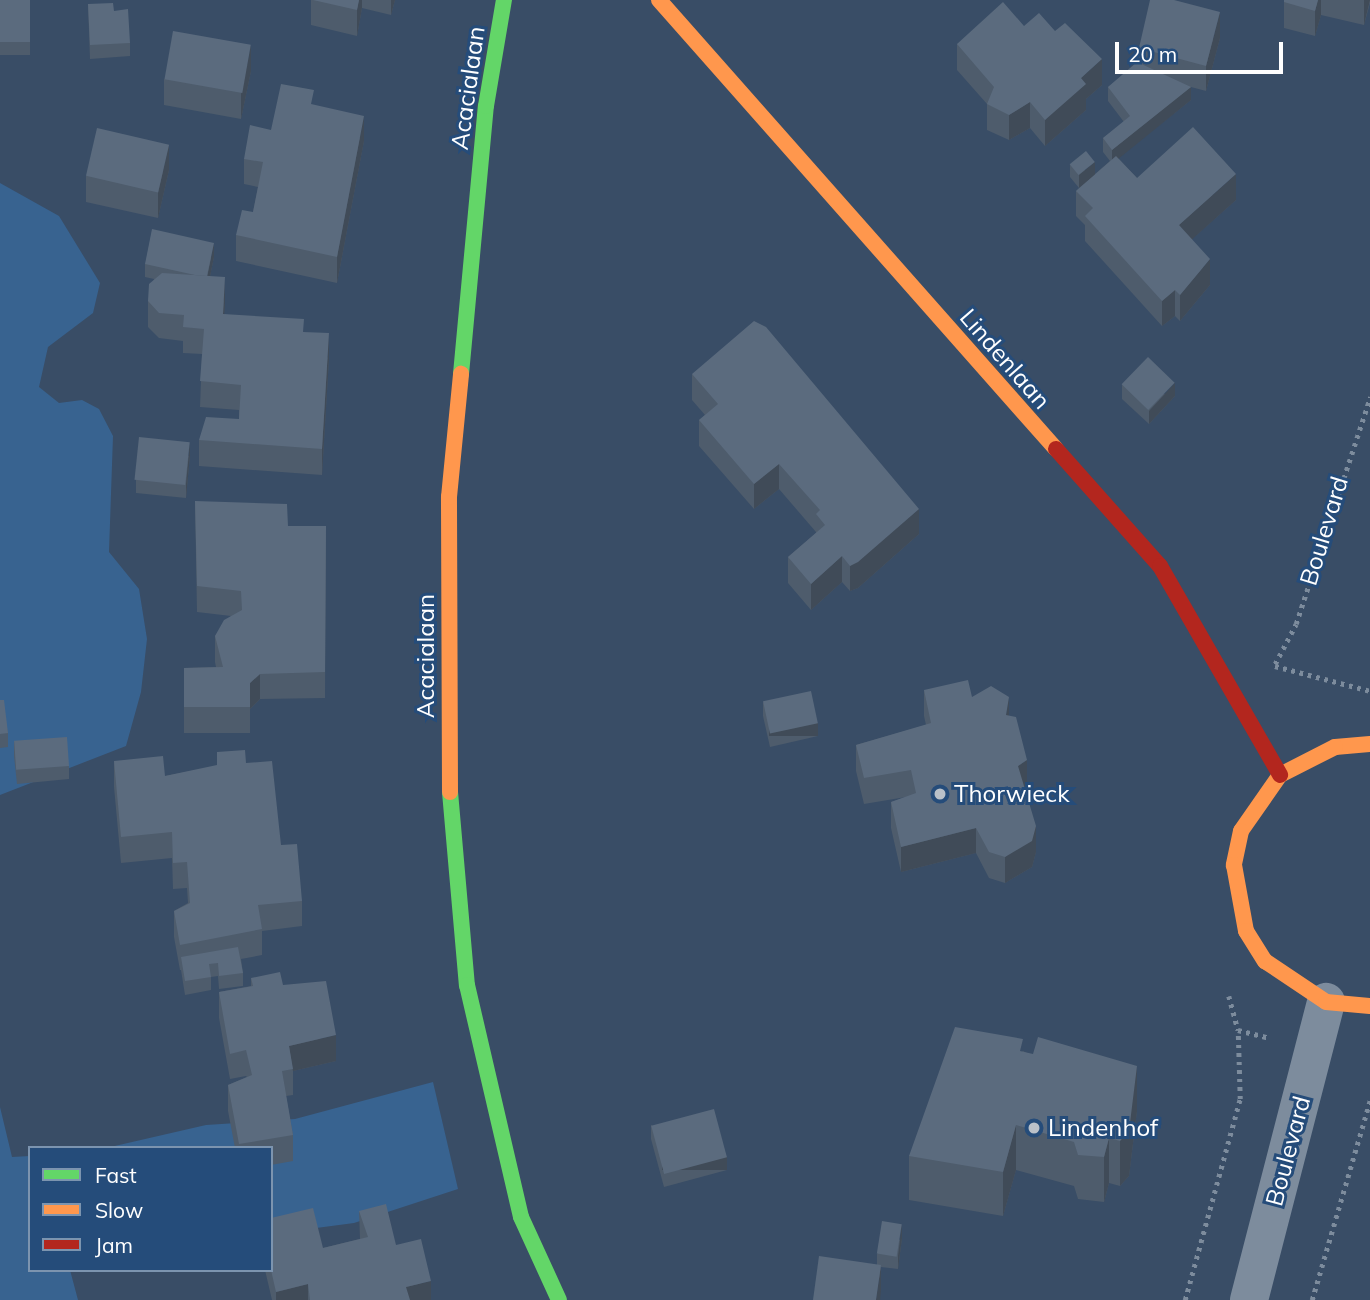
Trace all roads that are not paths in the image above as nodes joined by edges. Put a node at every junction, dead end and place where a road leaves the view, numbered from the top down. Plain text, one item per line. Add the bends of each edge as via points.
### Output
1 (505, 0) edge
2 (659, 0) edge
3 (1370, 744) edge
4 (1280, 775) junction
5 (1326, 1003) junction
6 (1370, 1006) edge
7 (559, 1300) edge
8 (1249, 1300) edge

1 - 7 street, Acacialaan via 486,106 449,497 450,795 467,985 521,1217
2 - 4 street, Lindenlaan via 1160,566
3 - 4 street via 1335,747
4 - 5 street via 1241,831 1236,899 1265,961
5 - 6 street
5 - 8 street, Boulevard

